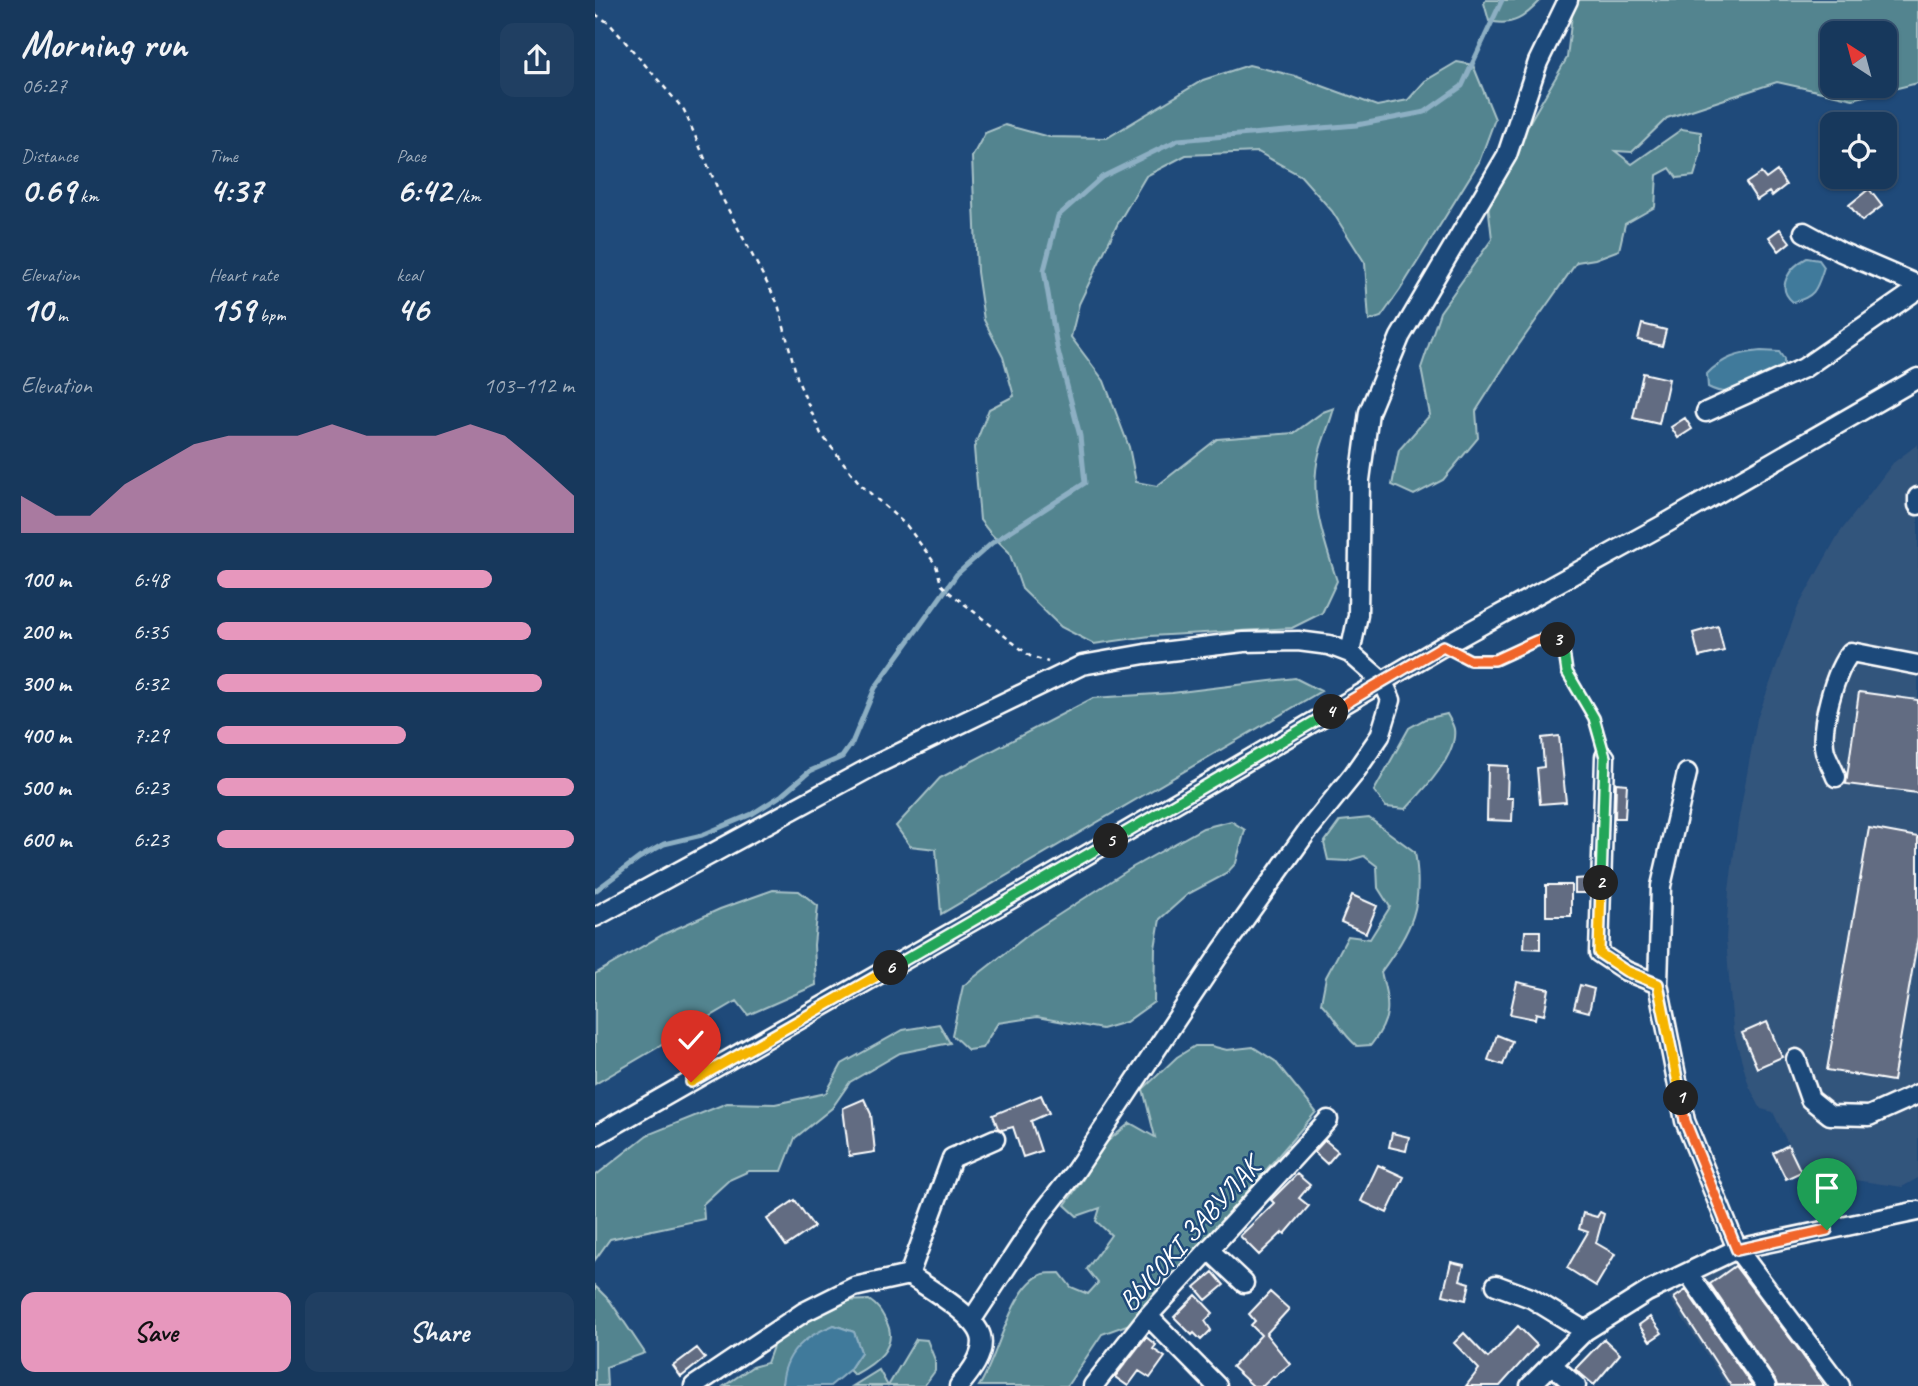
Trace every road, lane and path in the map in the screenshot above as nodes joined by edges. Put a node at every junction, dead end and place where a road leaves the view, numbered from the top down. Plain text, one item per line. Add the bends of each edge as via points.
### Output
1 (1568, 0) edge
2 (595, 14) edge
3 (1804, 232) dead end
4 (1918, 287) edge
5 (1918, 378) edge
6 (1706, 412) dead end
7 (1918, 497) edge
8 (1918, 505) edge
9 (1443, 646) junction
10 (1350, 653) junction
11 (1918, 665) edge
12 (1070, 670) junction
13 (1383, 682) junction
14 (1605, 757) joint
15 (1687, 773) dead end
16 (1836, 777) dead end
17 (595, 917) edge
18 (1658, 984) junction
19 (1796, 1059) dead end
20 (1918, 1094) edge
21 (1328, 1120) dead end
22 (595, 1136) edge
23 (995, 1139) dead end
24 (1918, 1211) edge
25 (1209, 1250) junction
26 (1737, 1250) junction
27 (1688, 1273) junction
28 (909, 1275) junction
29 (1244, 1283) dead end
30 (1496, 1285) dead end
31 (1148, 1316) junction
32 (971, 1321) junction
33 (1585, 1331) junction
34 (1551, 1364) junction
35 (694, 1386) edge
36 (959, 1386) edge
37 (1093, 1386) edge
38 (1217, 1386) edge
39 (1530, 1386) edge
40 (1576, 1386) edge
41 (1766, 1386) edge
42 (1840, 1386) edge

1 - 10 street via 1538,62 1507,155 1400,337 1369,412 1360,480 1358,615
2 - 12 path via 609,23 684,110 720,194 778,304 798,381 821,434 861,485 908,526 949,592 1030,656
3 - 4 street
4 - 6 street via 1804,368
5 - 9 street
7 - 8 street
9 - 13 street
9 - 14 path via 1470,660 1495,660 1556,637 1563,645 1567,672 1594,718
10 - 12 street via 1298,641 1244,642 1145,654
10 - 13 street
11 - 16 street via 1851,652 1842,663 1827,710 1825,750
12 - 17 street via 875,765
13 - 22 street
13 - 32 street via 1391,700 1380,736 1221,952
14 - 18 street via 1599,953
15 - 18 street via 1661,886
18 - 26 street via 1685,1121
19 - 20 street via 1810,1099 1830,1115 1868,1116
21 - 25 street, ВЫСОКІ ЗАВУЛАК
23 - 28 street via 952,1158
24 - 26 street
25 - 29 street
25 - 31 street, ВЫСОКІ ЗАВУЛАК
26 - 27 street
26 - 42 street
27 - 33 street via 1647,1292
27 - 41 street
28 - 32 street
28 - 35 street via 854,1287 804,1312
30 - 33 street via 1531,1298
31 - 37 street, ВЫСОКІ ЗАВУЛАК
31 - 38 street
32 - 36 street via 982,1337 980,1352
33 - 34 street
34 - 39 street
34 - 40 street

